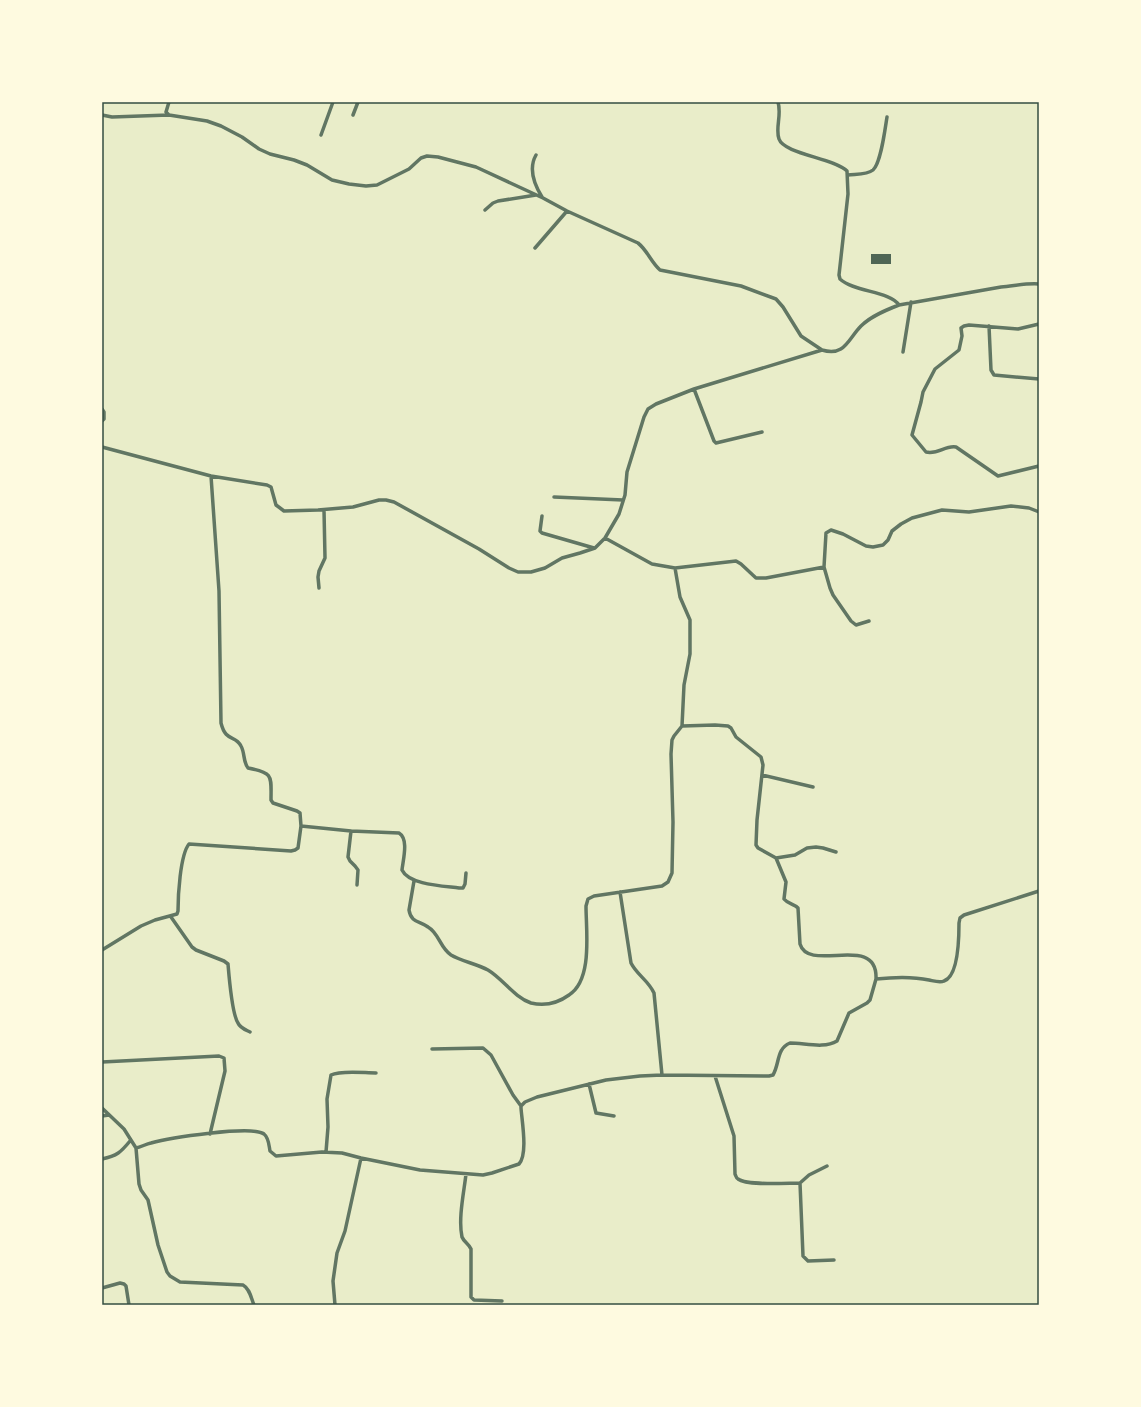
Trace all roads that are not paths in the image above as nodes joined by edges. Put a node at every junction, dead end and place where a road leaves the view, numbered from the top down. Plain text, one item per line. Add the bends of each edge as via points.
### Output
1 (169, 102) edge
2 (333, 102) edge
3 (358, 102) edge
4 (778, 102) edge
5 (353, 114) dead end
6 (102, 115) edge
7 (169, 115) junction
8 (887, 117) dead end
9 (321, 135) dead end
10 (536, 154) dead end
11 (848, 175) junction
12 (536, 195) junction
13 (543, 198) junction
14 (485, 210) dead end
15 (566, 211) junction
16 (535, 248) dead end
17 (1039, 284) edge
18 (911, 302) junction
19 (899, 305) junction
20 (1039, 324) edge
21 (989, 326) junction
22 (822, 350) junction
23 (903, 352) dead end
24 (1039, 379) edge
25 (694, 389) junction
26 (102, 409) edge
27 (102, 421) edge
28 (762, 432) dead end
29 (102, 447) edge
30 (1039, 466) edge
31 (212, 476) junction
32 (554, 497) dead end
33 (623, 500) junction
34 (324, 510) junction
35 (1039, 512) edge
36 (542, 516) dead end
37 (605, 538) junction
38 (595, 548) junction
39 (824, 567) junction
40 (675, 568) junction
41 (319, 588) dead end
42 (869, 621) dead end
43 (682, 726) junction
44 (762, 775) junction
45 (813, 787) dead end
46 (301, 826) junction
47 (351, 831) junction
48 (836, 852) dead end
49 (776, 858) junction
50 (466, 873) dead end
51 (414, 881) junction
52 (357, 885) dead end
53 (1039, 891) edge
54 (620, 892) junction
55 (171, 917) junction
56 (102, 950) edge
57 (876, 979) junction
58 (250, 1032) dead end
59 (432, 1049) dead end
60 (102, 1062) edge
61 (376, 1073) dead end
62 (662, 1075) junction
63 (715, 1076) junction
64 (589, 1084) junction
65 (521, 1106) junction
66 (102, 1108) edge
67 (109, 1115) junction
68 (102, 1116) edge
69 (614, 1116) dead end
70 (210, 1134) junction
71 (130, 1141) junction
72 (136, 1148) junction
73 (326, 1152) junction
74 (361, 1158) junction
75 (102, 1160) edge
76 (827, 1166) dead end
77 (466, 1174) junction
78 (800, 1183) junction
79 (834, 1260) dead end
80 (102, 1288) edge
81 (502, 1301) dead end
82 (130, 1305) edge
83 (254, 1305) edge
84 (335, 1305) edge

1 - 7 street via 166,112
2 - 9 street
3 - 5 street
4 - 11 street via 778,135 782,144 840,166
6 - 7 street
7 - 12 street via 221,126 270,154 294,160 332,180 349,184 377,185 409,169 427,156 476,167
8 - 11 street via 876,166 867,173
10 - 13 street via 531,168 534,181
11 - 19 street via 840,279 856,288 891,298
12 - 13 street
12 - 14 street via 498,201
13 - 15 street
15 - 16 street
15 - 22 street via 638,243 660,270 741,286 776,299 801,336
17 - 18 street via 1028,283
18 - 19 street
18 - 23 street
19 - 22 street via 860,327 841,349 828,352
20 - 21 street via 1018,329
21 - 24 street via 991,370 994,376
21 - 30 street via 969,325 961,328 959,350 935,369 926,384 912,435 926,452 935,453 948,447 956,447 998,476
22 - 25 street
25 - 28 street via 716,443
25 - 33 street via 648,409 627,472
26 - 27 street
29 - 31 street
31 - 34 street via 271,487 276,505 284,511
31 - 46 street via 219,591 221,723 227,736 238,741 248,768 261,770 269,775 273,803 298,812
32 - 33 street
33 - 37 street via 619,514
34 - 38 street via 352,507 379,500 394,502 518,572 545,568 562,558
34 - 41 street via 325,558 319,570
35 - 39 street via 1010,506 969,512 942,510 912,518 892,531 883,545 874,547 866,546 831,530 826,533
36 - 38 street via 542,533
37 - 38 street
37 - 40 street via 648,563
39 - 40 street via 766,578 756,578 736,561
39 - 42 street via 830,588 851,621 856,625
40 - 43 street via 680,597 690,620 690,654 684,684
43 - 44 street via 728,726 736,737 761,756
43 - 54 street via 672,740 671,754 674,822 672,874 668,882 662,886
44 - 45 street
44 - 49 street via 756,845
46 - 47 street
46 - 55 street via 298,848 295,850 189,844 180,879 178,911
47 - 51 street via 401,835 404,841 402,870
47 - 52 street via 348,857 358,870
48 - 49 street via 816,847 807,848 796,855
49 - 57 street via 786,882 784,899 798,908 799,938 804,952 814,955 854,955 867,958 876,971
50 - 51 street via 463,888
51 - 54 street via 409,910 416,922 428,926 451,955 488,970 517,995 538,1004 551,1004 579,987 586,961 588,899
53 - 57 street via 960,918 957,959 952,973 945,981 913,977
54 - 62 street via 631,963 654,992
55 - 56 street via 141,926
55 - 58 street via 192,947 228,964 237,1023
57 - 63 street via 870,1000 849,1013 839,1039 835,1042 822,1046 795,1043 785,1045 780,1050 775,1071 769,1076
59 - 65 street via 483,1048 491,1055
60 - 70 street via 219,1056 224,1058 225,1071
61 - 73 street via 331,1075 327,1099
62 - 63 street
62 - 64 street
63 - 78 street via 734,1136 737,1179 755,1183
64 - 65 street via 537,1097
64 - 69 street via 596,1113
65 - 77 street via 524,1138 523,1157 520,1162 483,1175
66 - 67 street
67 - 68 street
67 - 71 street via 124,1129
70 - 72 street via 151,1143
70 - 73 street via 235,1131 263,1133 270,1151 276,1156
71 - 72 street
71 - 75 street via 120,1153
72 - 83 street via 141,1190 148,1200 164,1266 170,1276 180,1282 246,1286
73 - 74 street
74 - 77 street via 420,1170
74 - 84 street via 345,1231 337,1253 333,1281
76 - 78 street
77 - 81 street via 461,1216 464,1241 471,1249 471,1297 474,1300
78 - 79 street via 803,1256 808,1261
80 - 82 street via 124,1284

